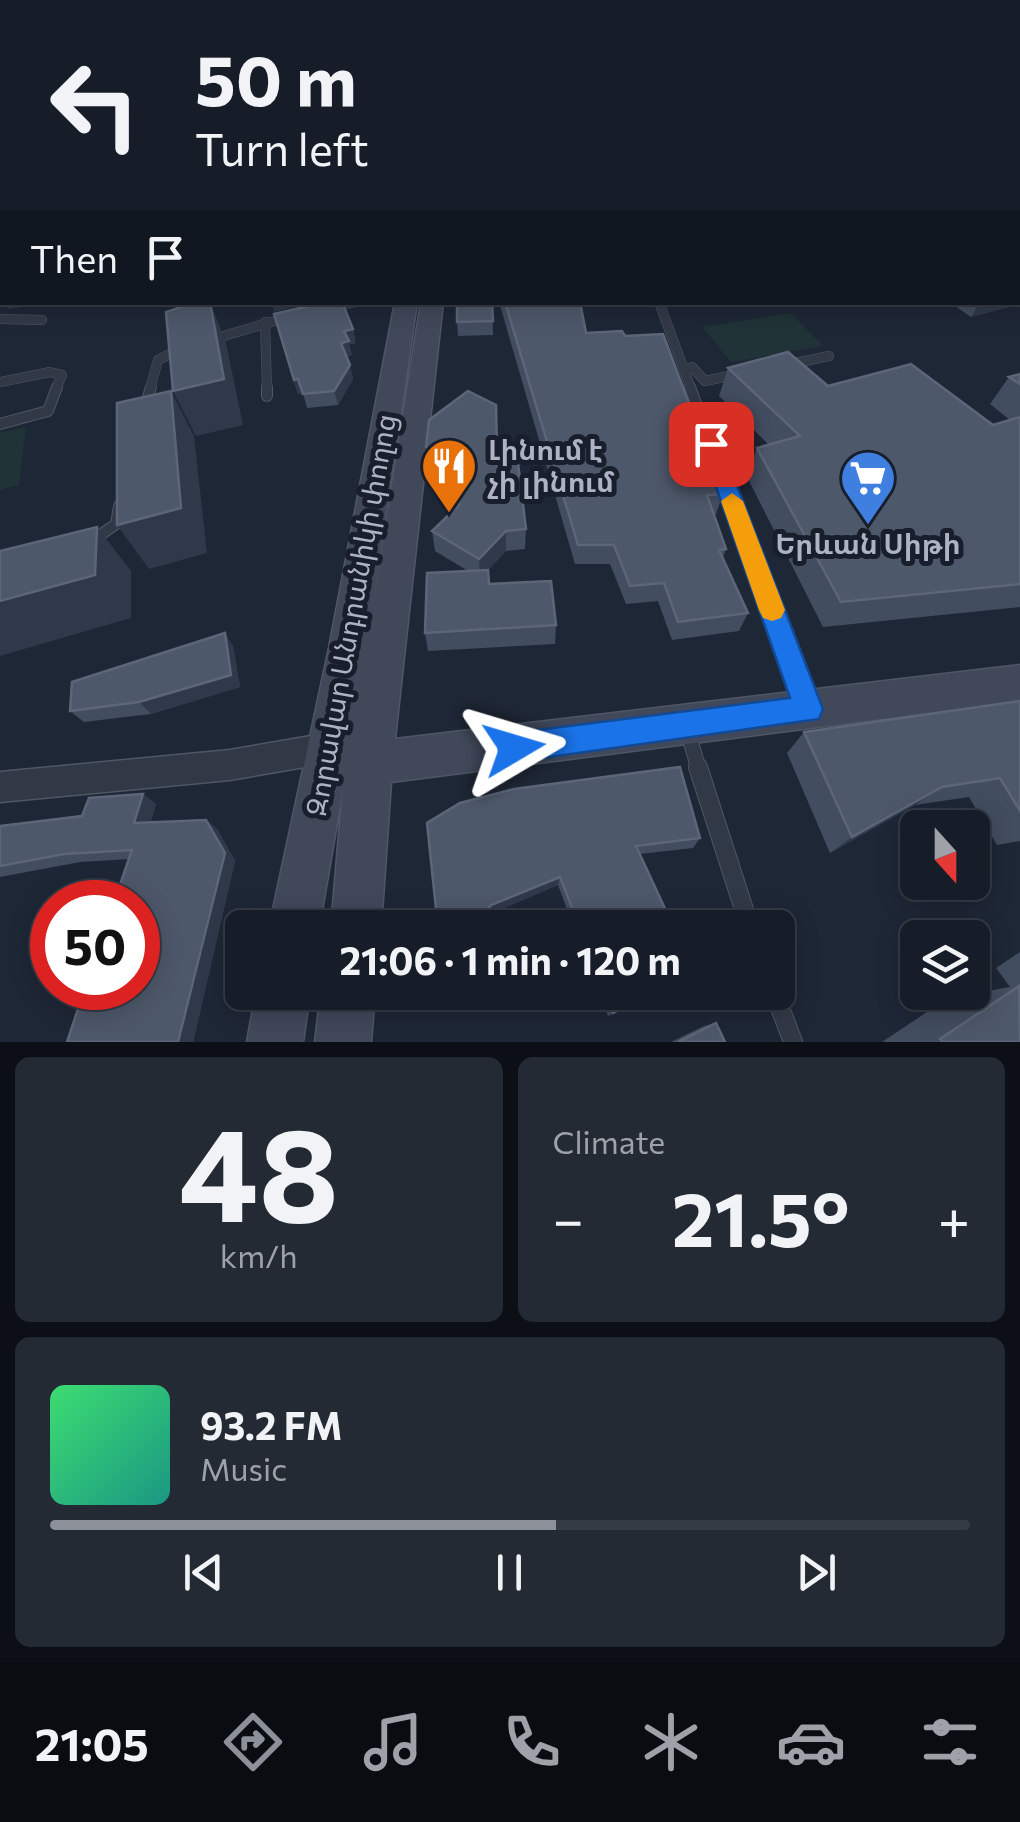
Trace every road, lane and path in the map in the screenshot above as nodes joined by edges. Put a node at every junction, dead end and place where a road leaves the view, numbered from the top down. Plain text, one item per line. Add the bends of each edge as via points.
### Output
1 (342, 305) edge
2 (405, 305) edge
3 (432, 305) edge
4 (660, 305) edge
5 (320, 310) edge
6 (302, 314) edge
7 (0, 319) edge
8 (42, 320) dead end
9 (265, 322) junction
10 (830, 356) dead end
11 (776, 367) edge
12 (684, 370) junction
13 (758, 370) edge
14 (0, 382) edge
15 (268, 396) dead end
16 (142, 420) edge
17 (0, 424) edge
18 (121, 488) edge
19 (76, 552) edge
20 (1017, 674) edge
21 (805, 701) junction
22 (685, 717) junction
23 (372, 755) junction
24 (326, 758) junction
25 (0, 788) edge
26 (297, 910) edge
27 (358, 910) edge
28 (743, 910) edge
29 (281, 1010) edge
30 (346, 1010) edge
31 (781, 1010) edge
32 (275, 1042) edge
33 (342, 1042) edge
34 (793, 1042) edge

1 - 5 lane
2 - 24 main road, Զորավար Անդրանիկի փողոց
3 - 23 main road, Զորավար Անդրանիկի փողոց
4 - 12 lane
6 - 9 lane
7 - 8 lane
9 - 15 lane
9 - 16 lane via 158,360
10 - 11 lane
12 - 13 lane via 692,368 705,381
12 - 21 lane
14 - 17 lane via 62,375 48,411
18 - 19 lane via 116,524
20 - 21 main road
21 - 22 main road
22 - 23 main road
22 - 28 lane
23 - 24 main road
23 - 27 main road, Զորավար Անդրանիկի փողոց
24 - 25 street
24 - 26 main road, Զորավար Անդրանիկի փողոց
29 - 32 main road
30 - 33 main road
31 - 34 lane

